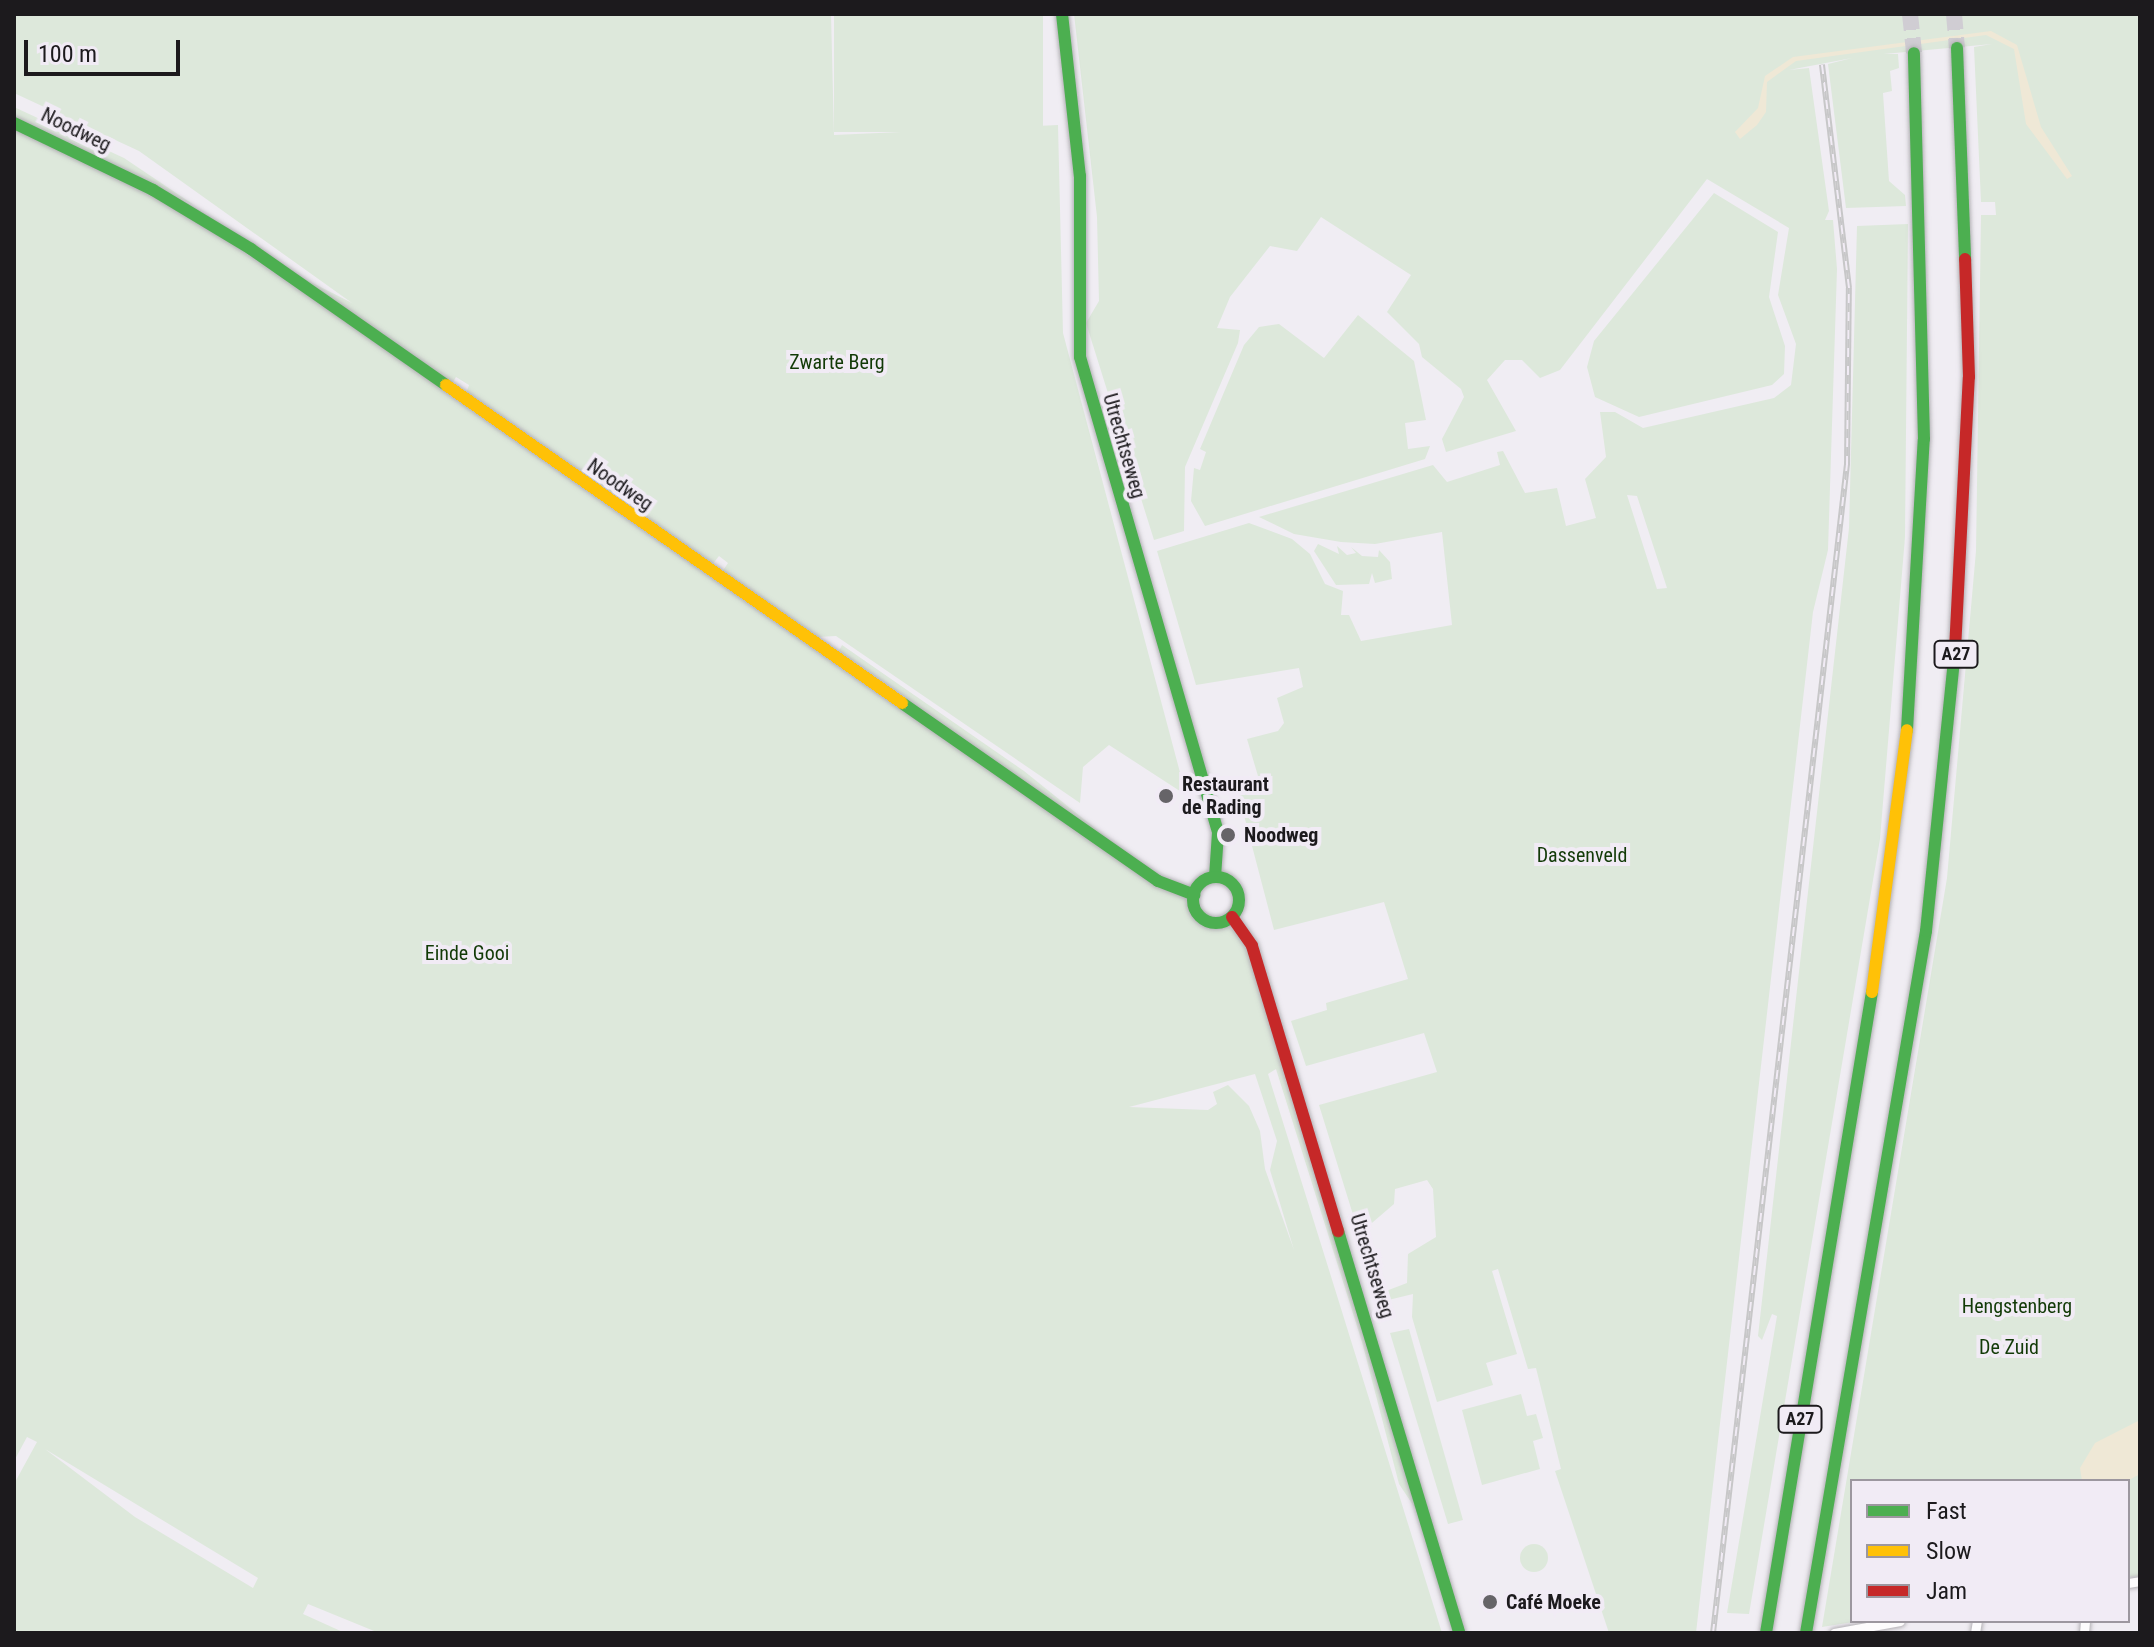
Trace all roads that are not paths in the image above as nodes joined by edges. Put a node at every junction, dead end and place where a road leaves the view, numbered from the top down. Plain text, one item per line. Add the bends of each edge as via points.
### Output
1 (1062, 14) edge
2 (1957, 48) tunnel mouth
3 (1914, 53) tunnel mouth
4 (14, 123) edge
5 (1215, 877) junction
6 (1194, 895) junction
7 (1232, 917) junction
8 (1889, 1623) edge
9 (1459, 1633) edge
10 (1766, 1633) edge
11 (1806, 1633) edge
12 (1835, 1633) edge

1 - 5 main road, Utrechtseweg via 1080,176 1080,357 1218,833
2 - 11 main road, A27 via 1969,377 1952,702 1926,931
3 - 10 main road, A27 via 1924,439 1910,704 1883,923
4 - 6 main road, Noodweg via 153,190 251,249 1158,881
5 - 6 main road
5 - 7 main road via 1237,891
6 - 7 main road via 1205,920
7 - 9 main road, Utrechtseweg via 1252,946
8 - 12 street

